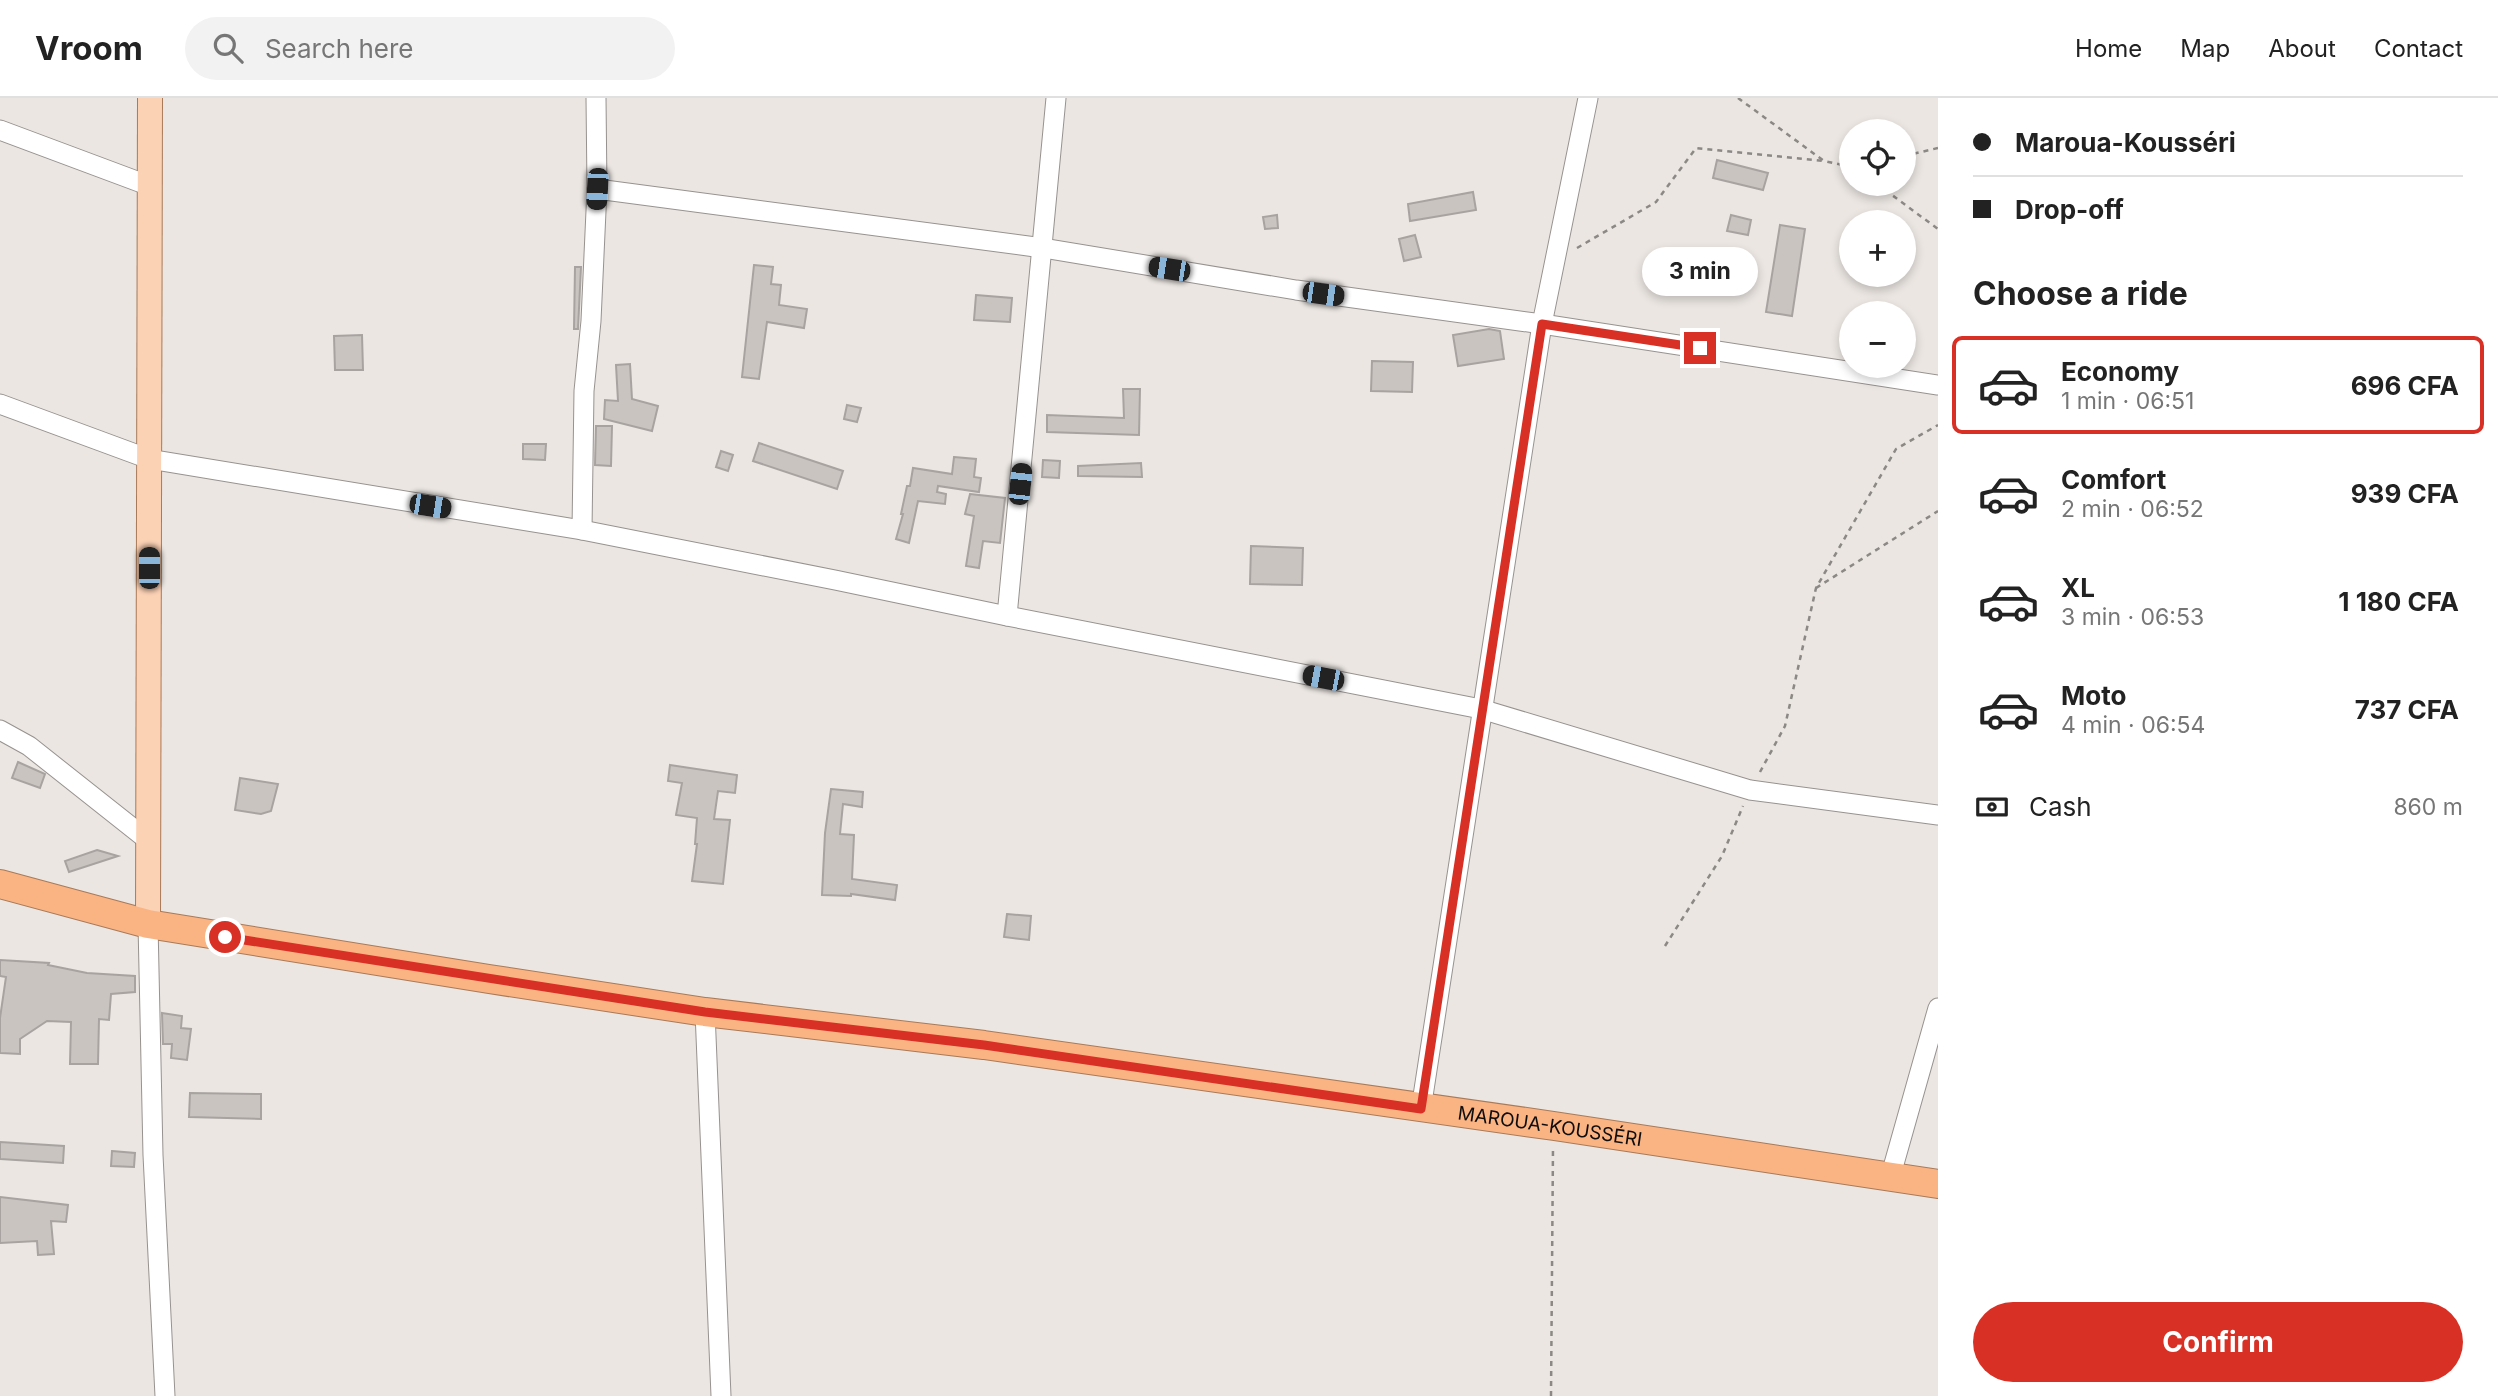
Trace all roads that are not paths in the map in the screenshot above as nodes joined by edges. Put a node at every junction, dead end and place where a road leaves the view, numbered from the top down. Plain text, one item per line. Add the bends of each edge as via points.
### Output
1 (150, 98) edge
2 (596, 98) edge
3 (1056, 98) edge
4 (1588, 98) edge
5 (0, 130) edge
6 (150, 186) junction
7 (597, 189) junction
8 (1043, 248) junction
9 (1542, 324) junction
10 (1938, 385) edge
11 (0, 404) edge
12 (149, 459) junction
13 (582, 530) junction
14 (1007, 616) junction
15 (1481, 709) junction
16 (0, 730) edge
17 (1938, 815) edge
18 (149, 841) junction
19 (0, 884) edge
20 (148, 924) junction
21 (1938, 1008) edge
22 (705, 1012) junction
23 (1421, 1109) junction
24 (1890, 1178) junction
25 (1938, 1184) edge
26 (165, 1396) edge
27 (721, 1396) edge

1 - 6 main road
2 - 7 street
3 - 8 street
4 - 9 street
5 - 6 street
6 - 12 main road
7 - 8 street
7 - 13 street via 584,391
8 - 9 street
8 - 14 street
9 - 10 street
9 - 15 street
11 - 12 street
12 - 13 street
12 - 18 main road
13 - 14 street
14 - 15 street
15 - 17 street via 1750,790
15 - 23 street
16 - 18 street via 38,752
18 - 20 main road
19 - 20 highway, MAROUA-KOUSSÉRI
20 - 22 highway, MAROUA-KOUSSÉRI
20 - 26 street
21 - 24 street
22 - 23 highway, MAROUA-KOUSSÉRI via 984,1045
22 - 27 street
23 - 24 highway, MAROUA-KOUSSÉRI
24 - 25 highway, MAROUA-KOUSSÉRI

